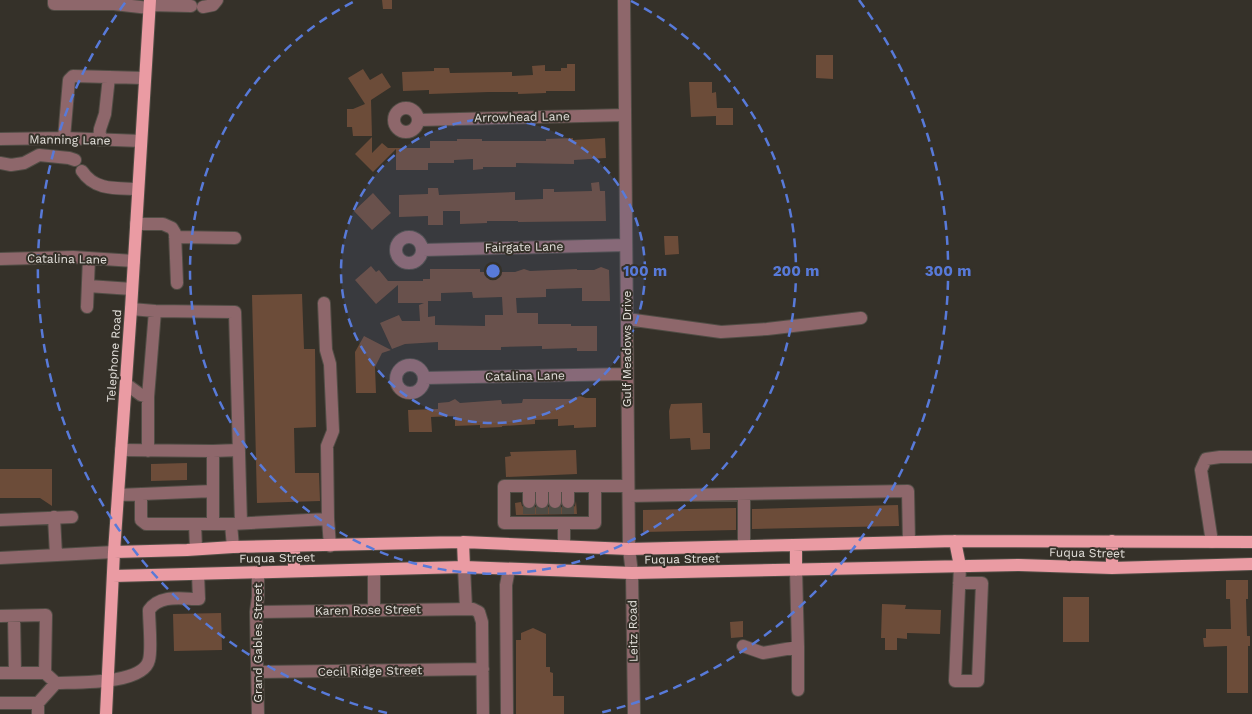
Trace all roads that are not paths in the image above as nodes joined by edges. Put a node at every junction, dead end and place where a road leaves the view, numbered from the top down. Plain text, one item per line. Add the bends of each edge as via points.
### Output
1 (54, 0) edge
2 (217, 0) edge
3 (624, 0) edge
4 (114, 2) edge
5 (149, 5) edge
6 (109, 77) junction
7 (144, 78) junction
8 (625, 115) junction
9 (419, 120) dead end
10 (64, 138) junction
11 (0, 139) edge
12 (42, 139) junction
13 (99, 140) junction
14 (140, 141) junction
15 (39, 155) junction
16 (75, 160) dead end
17 (0, 162) edge
18 (82, 171) dead end
19 (138, 189) junction
20 (136, 224) junction
21 (175, 237) junction
22 (235, 238) dead end
23 (626, 245) junction
24 (422, 250) dead end
25 (89, 258) junction
26 (0, 259) edge
27 (134, 260) junction
28 (177, 283) dead end
29 (88, 286) junction
30 (132, 289) junction
31 (324, 303) dead end
32 (87, 307) dead end
33 (131, 309) junction
34 (155, 311) junction
35 (861, 318) dead end
36 (627, 319) junction
37 (627, 374) junction
38 (424, 378) dead end
39 (126, 384) junction
40 (148, 397) junction
41 (121, 450) junction
42 (213, 450) junction
43 (239, 450) junction
44 (148, 451) junction
45 (1252, 458) edge
46 (529, 486) junction
47 (555, 486) junction
48 (595, 486) junction
49 (628, 491) junction
50 (213, 492) junction
51 (118, 494) junction
52 (141, 494) junction
53 (744, 494) junction
54 (529, 513) junction
55 (556, 514) junction
56 (72, 516) dead end
57 (54, 517) junction
58 (328, 519) junction
59 (0, 520) edge
60 (194, 524) junction
61 (214, 524) junction
62 (236, 524) junction
63 (955, 541) junction
64 (1112, 541) junction
65 (463, 542) junction
66 (909, 542) junction
67 (1212, 542) junction
68 (1252, 542) edge
69 (796, 545) junction
70 (294, 546) junction
71 (330, 546) junction
72 (564, 546) junction
73 (744, 546) junction
74 (232, 547) junction
75 (196, 548) junction
76 (629, 549) junction
77 (114, 552) junction
78 (56, 555) junction
79 (0, 558) edge
80 (1252, 564) edge
81 (960, 566) junction
82 (464, 567) junction
83 (1112, 568) junction
84 (509, 569) junction
85 (374, 570) junction
86 (796, 570) junction
87 (258, 572) junction
88 (294, 572) junction
89 (632, 573) junction
90 (198, 574) junction
91 (113, 576) junction
92 (959, 582) junction
93 (374, 610) junction
94 (473, 610) junction
95 (256, 612) junction
96 (0, 616) edge
97 (14, 616) junction
98 (744, 646) dead end
99 (798, 647) junction
100 (483, 669) junction
101 (257, 672) junction
102 (0, 673) edge
103 (15, 673) junction
104 (44, 673) junction
105 (108, 680) junction
106 (56, 683) junction
107 (798, 690) dead end
108 (0, 703) edge
109 (38, 708) edge
110 (106, 714) edge
111 (258, 714) edge
112 (484, 714) edge
113 (507, 714) edge
114 (634, 714) edge

1 - 4 street via 54,4
2 - 5 street via 213,5
3 - 8 street, Gulf Meadows Drive
4 - 5 street
5 - 7 main road, Telephone Road
6 - 7 street
6 - 10 street via 72,76
6 - 13 street
7 - 14 main road, Telephone Road
8 - 9 street, Arrowhead Lane
8 - 23 street, Gulf Meadows Drive
10 - 12 street, Manning Lane
10 - 13 street, Manning Lane
11 - 12 street, Manning Lane
12 - 15 street
13 - 14 street, Manning Lane
14 - 19 main road, Telephone Road
15 - 16 street
15 - 17 street via 24,164
18 - 19 street via 93,183 106,188
19 - 20 main road, Telephone Road
20 - 21 street via 168,225
20 - 27 main road, Telephone Road
21 - 22 street
21 - 28 street
23 - 24 street, Fairgate Lane
23 - 36 street, Gulf Meadows Drive
25 - 26 street, Catalina Lane
25 - 27 street, Catalina Lane
25 - 29 street
27 - 30 main road, Telephone Road
29 - 30 street
29 - 32 street
30 - 33 main road, Telephone Road
31 - 58 street via 333,431 327,446
33 - 34 street
33 - 39 main road, Telephone Road
34 - 40 street
34 - 43 street via 235,312
35 - 36 street via 720,332
36 - 37 street, Gulf Meadows Drive
37 - 38 street, Catalina Lane
37 - 49 street, Gulf Meadows Drive
39 - 40 street
39 - 41 main road, Telephone Road
40 - 44 street
41 - 44 street
41 - 51 main road, Telephone Road
42 - 43 street
42 - 44 street
42 - 50 street
43 - 62 street
45 - 67 street via 1206,459 1201,470
46 - 47 street
46 - 54 street
46 - 54 street via 504,486 504,523
47 - 48 street
47 - 55 street
47 - 55 street
48 - 49 street
48 - 55 street via 595,523
49 - 53 street
49 - 76 street, Gulf Meadows Drive
50 - 52 street
50 - 61 street
51 - 52 street
51 - 77 main road, Telephone Road
52 - 60 street via 141,520 146,524
53 - 66 street via 908,491
53 - 73 street
54 - 55 street
55 - 72 street
56 - 57 street
57 - 59 street
57 - 78 street
58 - 62 street
58 - 71 street
60 - 61 street
60 - 75 street
61 - 62 street
62 - 74 street
63 - 64 main road, Fuqua Street
63 - 66 main road, Fuqua Street
63 - 81 main road
64 - 67 main road, Fuqua Street
64 - 83 main road
65 - 71 main road, Fuqua Street
65 - 72 main road, Fuqua Street
65 - 82 main road
66 - 69 main road, Fuqua Street
67 - 68 main road, Fuqua Street
69 - 73 main road, Fuqua Street
69 - 86 main road
70 - 71 main road, Fuqua Street
70 - 74 main road, Fuqua Street
70 - 88 main road
72 - 76 main road, Fuqua Street
73 - 76 main road, Fuqua Street
74 - 75 main road, Fuqua Street
75 - 77 main road, Fuqua Street
76 - 89 street, Leitz Road
77 - 78 street
77 - 91 main road, Telephone Road
78 - 79 street
80 - 83 main road, Fuqua Street
81 - 83 main road, Fuqua Street
81 - 86 main road, Fuqua Street
81 - 92 street
82 - 84 main road, Fuqua Street
82 - 85 main road, Fuqua Street
82 - 94 street
84 - 89 main road, Fuqua Street
84 - 113 street via 506,585
85 - 88 main road, Fuqua Street
85 - 93 street
86 - 89 main road, Fuqua Street
86 - 99 street
87 - 88 main road, Fuqua Street
87 - 90 main road, Fuqua Street
87 - 95 street, Grand Gables Street
89 - 114 street, Leitz Road
90 - 91 main road, Fuqua Street
90 - 105 street via 199,599 160,600 149,610 149,660 145,669 127,678
91 - 105 main road, Telephone Road
92 - 92 street via 982,582 978,681 955,681
93 - 94 street, Karen Rose Street
93 - 95 street, Karen Rose Street
94 - 100 street via 482,622
95 - 101 street, Grand Gables Street
96 - 97 street
97 - 103 street
97 - 104 street via 46,615
98 - 99 street via 763,653
99 - 107 street
100 - 101 street, Cecil Ridge Street
100 - 112 street
101 - 111 street, Grand Gables Street
102 - 103 street
103 - 104 street
104 - 106 street
105 - 106 street
105 - 110 main road, Telephone Road
106 - 109 street
108 - 109 street

